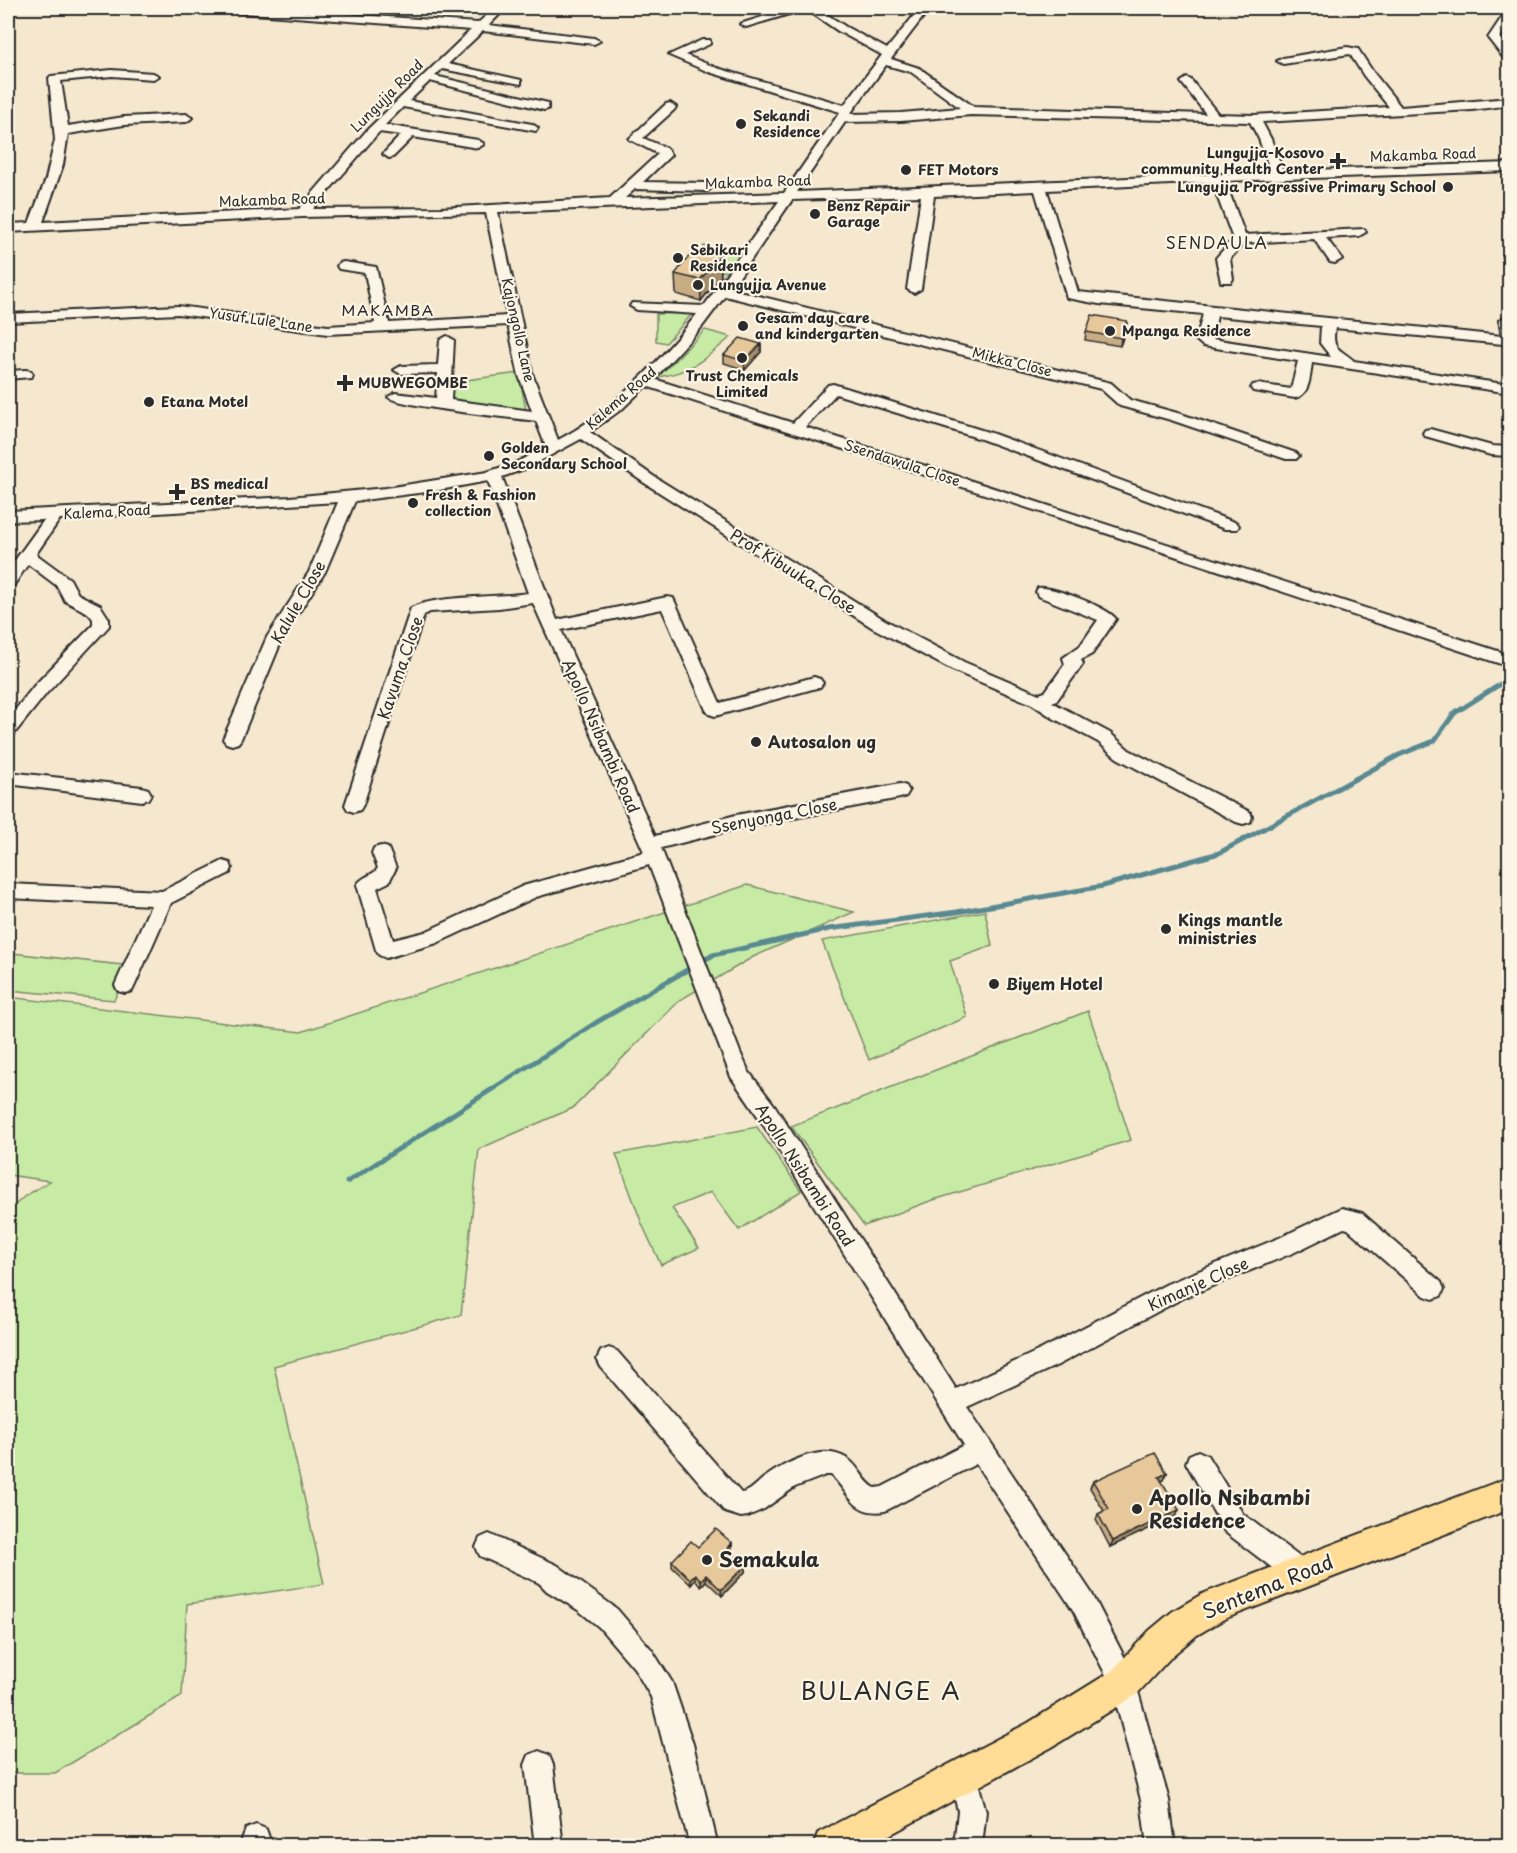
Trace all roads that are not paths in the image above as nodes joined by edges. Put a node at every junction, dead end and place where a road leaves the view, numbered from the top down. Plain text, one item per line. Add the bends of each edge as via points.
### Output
1 (215, 8) edge
2 (362, 8) edge
3 (501, 8) edge
4 (801, 8) edge
5 (810, 8) edge
6 (925, 8) edge
7 (287, 10) edge
8 (1509, 13) edge
9 (353, 17) junction
10 (746, 24) dead end
11 (480, 27) junction
12 (594, 41) dead end
13 (706, 42) dead end
14 (887, 57) junction
15 (1509, 59) edge
16 (1283, 61) dead end
17 (439, 65) junction
18 (153, 76) dead end
19 (427, 77) junction
20 (517, 82) dead end
21 (1187, 82) dead end
22 (1509, 102) edge
23 (400, 104) junction
24 (544, 106) dead end
25 (670, 107) dead end
26 (1397, 110) junction
27 (971, 111) junction
28 (844, 114) junction
29 (186, 118) dead end
30 (1215, 118) junction
31 (1254, 119) junction
32 (378, 128) junction
33 (532, 128) dead end
34 (62, 131) junction
35 (410, 133) junction
36 (478, 144) dead end
37 (389, 154) dead end
38 (1509, 167) edge
39 (1278, 175) junction
40 (1217, 178) junction
41 (631, 185) junction
42 (1040, 187) junction
43 (928, 192) junction
44 (788, 196) junction
45 (715, 198) junction
46 (613, 202) junction
47 (492, 208) junction
48 (303, 213) junction
49 (34, 227) junction
50 (8, 228) edge
51 (1359, 232) dead end
52 (1317, 234) junction
53 (1240, 239) junction
54 (1335, 259) dead end
55 (344, 266) dead end
56 (1226, 279) dead end
57 (914, 289) dead end
58 (723, 291) junction
59 (636, 306) dead end
60 (707, 310) junction
61 (1211, 311) junction
62 (8, 318) edge
63 (515, 320) junction
64 (1506, 320) dead end
65 (1329, 323) junction
66 (383, 327) junction
67 (447, 340) dead end
68 (1306, 358) junction
69 (1352, 365) junction
70 (445, 369) junction
71 (401, 370) dead end
72 (26, 374) dead end
73 (8, 375) edge
74 (644, 381) junction
75 (1258, 388) dead end
76 (1509, 389) edge
77 (395, 396) dead end
78 (443, 405) junction
79 (542, 417) junction
80 (797, 428) junction
81 (581, 433) junction
82 (1430, 433) dead end
83 (554, 449) junction
84 (1509, 452) edge
85 (1291, 456) dead end
86 (494, 476) junction
87 (348, 498) junction
88 (55, 515) junction
89 (8, 516) edge
90 (1231, 526) dead end
91 (28, 556) junction
92 (8, 581) edge
93 (1044, 592) dead end
94 (538, 597) junction
95 (551, 627) junction
96 (1509, 661) edge
97 (814, 683) dead end
98 (1038, 700) junction
99 (8, 730) edge
100 (232, 739) dead end
101 (8, 778) edge
102 (900, 791) dead end
103 (142, 794) dead end
104 (354, 806) dead end
105 (1243, 817) dead end
106 (652, 850) junction
107 (381, 854) dead end
108 (223, 868) dead end
109 (8, 891) edge
110 (164, 898) junction
111 (125, 985) dead end
112 (1433, 1289) dead end
113 (609, 1359) dead end
114 (951, 1403) junction
115 (980, 1449) junction
116 (1198, 1463) dead end
117 (1509, 1493) edge
118 (489, 1546) dead end
119 (1300, 1573) junction
120 (1124, 1683) junction
121 (539, 1765) dead end
122 (963, 1775) junction
123 (549, 1845) edge
124 (704, 1845) edge
125 (831, 1845) edge
126 (968, 1845) edge
127 (1161, 1845) edge

1 - 7 street
2 - 9 street
3 - 11 street, Lungujja Road
4 - 10 street
5 - 14 street
6 - 14 street, Kalema Road
7 - 9 street
8 - 15 street via 1494,38
9 - 11 street
11 - 12 street
11 - 17 street, Lungujja Road
13 - 28 street via 675,55
14 - 27 street via 915,70
14 - 28 street, Kalema Road
16 - 26 street via 1354,51
17 - 19 street, Lungujja Road
17 - 20 street
18 - 34 street via 112,73 55,78
19 - 23 street, Lungujja Road
19 - 24 street
21 - 30 street
22 - 26 street
23 - 32 street, Lungujja Road
23 - 33 street
25 - 41 street via 635,139 665,155
26 - 31 street
27 - 28 street via 900,117
27 - 30 street
28 - 44 street, Kalema Road
29 - 34 street
30 - 31 street
31 - 39 street
32 - 35 street
32 - 48 street, Lungujja Road via 331,175
34 - 49 street via 60,152
35 - 36 street
35 - 37 street
38 - 39 street, Makamba Road
39 - 40 street, Makamba Road
40 - 42 street, Makamba Road
40 - 53 street
41 - 45 street via 708,187 714,188
41 - 46 street
42 - 43 street, Makamba Road
42 - 61 street via 1072,295
43 - 44 street, Makamba Road
43 - 57 street
44 - 45 street, Makamba Road
44 - 58 street, Kalema Road
45 - 46 street, Makamba Road
46 - 47 street, Makamba Road
47 - 48 street, Makamba Road
47 - 63 street, Kajongollo Lane
48 - 49 street, Makamba Road
49 - 50 street, Makamba Road
51 - 52 street
52 - 53 street
52 - 54 street
53 - 56 street via 1223,258
55 - 66 street via 371,270
58 - 60 street, Kalema Road
58 - 85 street, Mikka Close via 1106,386 1125,403
59 - 60 street
60 - 74 street, Kalema Road
61 - 65 street
61 - 68 street via 1204,342
62 - 66 street, Yusuf Lule Lane via 178,310 311,328
63 - 66 street, Yusuf Lule Lane
63 - 79 street, Kajongollo Lane via 526,376
64 - 65 street via 1507,340
65 - 69 street via 1325,343 1328,350
67 - 70 street
68 - 69 street
68 - 75 street via 1300,388 1295,394
69 - 76 street
70 - 71 street
70 - 78 street
72 - 73 street
74 - 80 street, Ssendawula Close
74 - 81 street, Kalema Road
77 - 78 street
78 - 79 street
79 - 83 street, Kajongollo Lane
80 - 90 street via 833,388 986,436
80 - 96 street, Ssendawula Close
81 - 83 street, Kalema Road
81 - 98 street, Prof Kibuuka Close via 879,624 958,666
82 - 84 street
83 - 86 street, Kalema Road
86 - 87 street, Kalema Road
86 - 94 street, Apollo Nsibambi Road
87 - 88 street, Kalema Road
87 - 100 street, Kalule Close via 317,572 275,637
88 - 89 street, Kalema Road
88 - 91 street
91 - 92 street
91 - 99 street via 64,583 72,597 94,609 101,626
93 - 98 street via 1108,619 1086,650 1072,658 1074,664 1051,696
94 - 95 street, Apollo Nsibambi Road
94 - 104 street, Kavuma Close via 427,607 417,612
95 - 97 street via 667,602 715,710
95 - 106 street, Apollo Nsibambi Road
98 - 105 street, Prof Kibuuka Close via 1109,741 1123,754
101 - 103 street
102 - 106 street, Ssenyonga Close via 736,822
106 - 107 street, Ssenyonga Close via 530,891 430,938 386,950 367,885 382,878 387,868
106 - 114 street, Apollo Nsibambi Road via 741,1077
108 - 110 street
109 - 110 street
110 - 111 street
112 - 114 street, Kimanje Close via 1354,1220 1342,1218 1175,1291 1050,1357
113 - 115 street via 734,1503 744,1506 775,1485 824,1463 834,1463 864,1497 876,1502
114 - 115 street, Apollo Nsibambi Road
115 - 120 street, Apollo Nsibambi Road via 1082,1601
116 - 119 street via 1234,1523
117 - 119 main road, Sentema Road
118 - 124 street via 548,1574 587,1601 608,1618 643,1659 663,1691
119 - 120 main road, Sentema Road via 1224,1602 1185,1623
120 - 122 main road, Sentema Road
120 - 127 street, Apollo Nsibambi Road via 1155,1800
121 - 123 street
122 - 125 main road, Sentema Road
122 - 126 street via 972,1811

